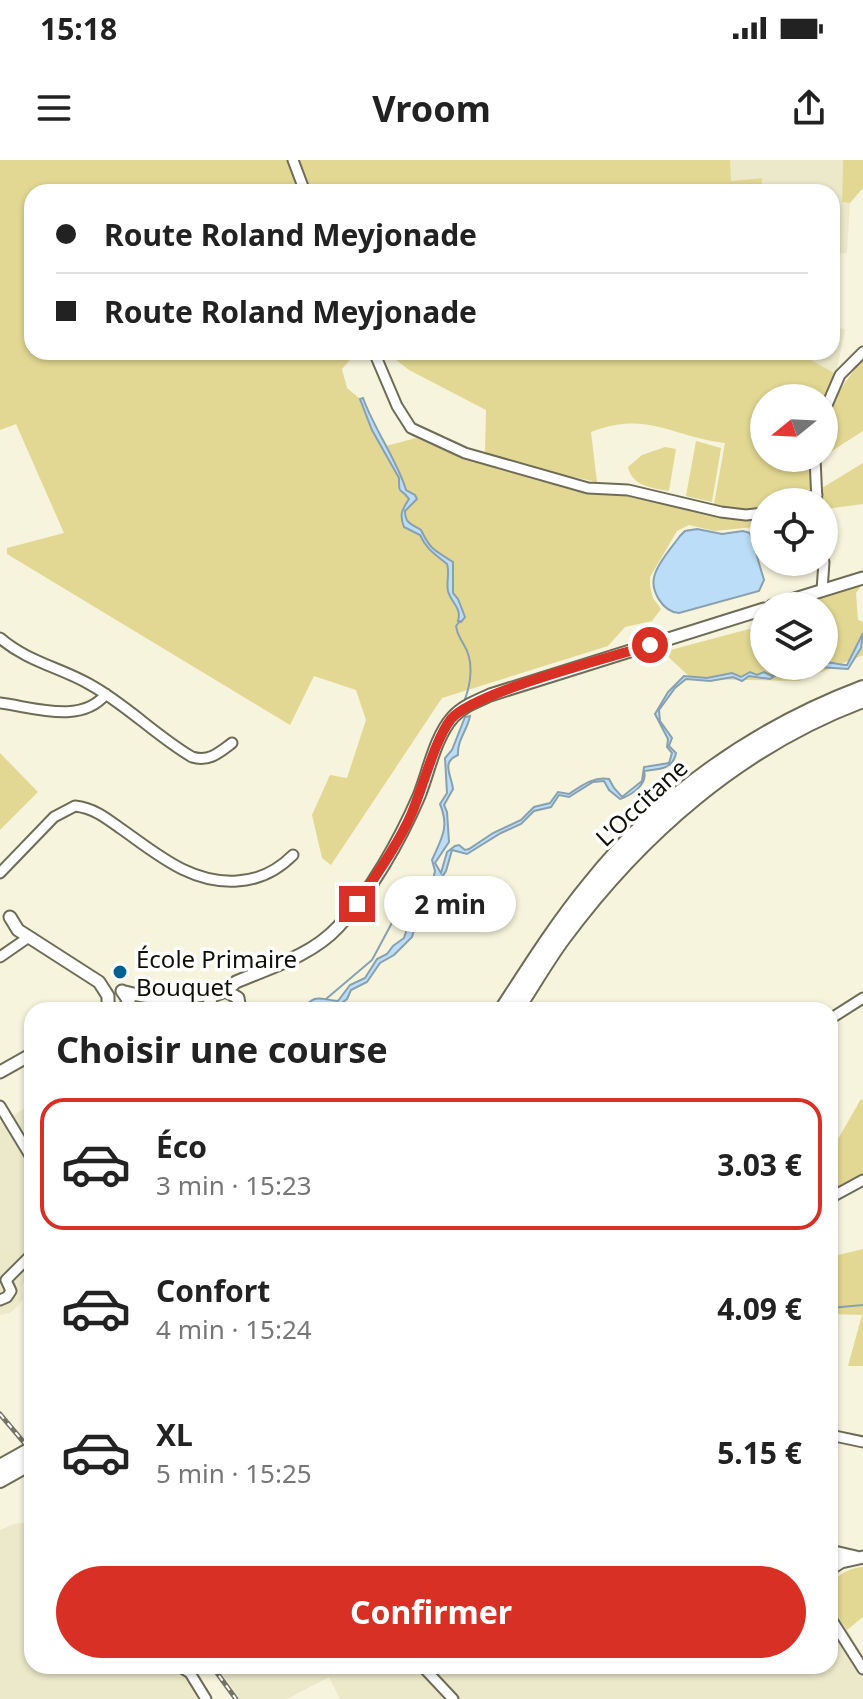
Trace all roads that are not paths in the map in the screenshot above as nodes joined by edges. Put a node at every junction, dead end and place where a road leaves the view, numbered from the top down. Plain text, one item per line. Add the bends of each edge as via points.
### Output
1 (293, 160) edge
2 (302, 184) edge
3 (863, 352) edge
4 (377, 360) edge
5 (836, 384) edge
6 (750, 515) edge
7 (823, 576) edge
8 (863, 578) edge
9 (822, 590) junction
10 (816, 592) edge
11 (750, 613) edge
12 (0, 638) edge
13 (863, 688) edge
14 (106, 694) junction
15 (863, 700) edge
16 (0, 703) edge
17 (232, 743) dead end
18 (293, 855) dead end
19 (0, 873) edge
20 (5, 914) edge
21 (18, 930) junction
22 (32, 938) junction
23 (14, 949) junction
24 (55, 951) junction
25 (0, 957) edge
26 (254, 975) junction
27 (221, 992) junction
28 (182, 997) junction
29 (863, 998) edge
30 (112, 1000) edge
31 (142, 1000) junction
32 (138, 1002) edge
33 (192, 1002) edge
34 (209, 1002) edge
35 (238, 1002) edge
36 (241, 1002) edge
37 (507, 1002) edge
38 (521, 1002) edge
39 (838, 1014) edge
40 (24, 1058) edge
41 (0, 1072) edge
42 (0, 1106) edge
43 (24, 1146) edge
44 (863, 1180) edge
45 (838, 1194) edge
46 (24, 1261) edge
47 (3, 1279) edge
48 (0, 1300) edge
49 (838, 1437) edge
50 (863, 1442) edge
51 (24, 1450) edge
52 (24, 1452) edge
53 (0, 1459) edge
54 (24, 1466) edge
55 (0, 1467) edge
56 (0, 1480) edge
57 (838, 1553) edge
58 (860, 1557) edge
59 (838, 1564) edge
60 (838, 1630) edge
61 (863, 1669) edge
62 (187, 1674) edge
63 (191, 1674) edge
64 (430, 1674) edge
65 (200, 1699) edge
66 (206, 1699) edge
67 (453, 1699) edge

1 - 2 street
3 - 5 street
4 - 6 street via 411,428 465,453 588,488 628,490
7 - 9 street
8 - 9 main road
9 - 10 main road
11 - 26 main road via 490,695 462,709 444,730 396,844 357,904 311,949
12 - 14 street via 36,662
13 - 37 highway, L'Occitane via 782,722 713,767 656,814 589,884
14 - 16 street via 90,707 67,713
14 - 17 street via 192,757 209,758
15 - 38 highway, L'Occitane via 746,760 669,819 599,891
18 - 19 street via 269,874 212,881 185,871 98,812 75,806 54,817
20 - 21 main road
20 - 24 main road
21 - 22 main road
21 - 23 street
22 - 23 street
22 - 24 main road
23 - 25 street
24 - 30 main road via 99,982
26 - 27 main road
26 - 36 main road via 242,990
27 - 28 main road
27 - 34 main road
27 - 35 main road via 234,995
28 - 31 main road
28 - 33 main road
29 - 39 street
30 - 31 main road
31 - 32 main road
40 - 41 main road
42 - 43 street
44 - 45 street
46 - 47 street
47 - 48 street via 11,1291
49 - 50 street
51 - 53 highway
52 - 55 highway
54 - 56 highway
57 - 58 main road
58 - 59 main road
60 - 61 street
62 - 65 street
63 - 66 street
64 - 67 street

